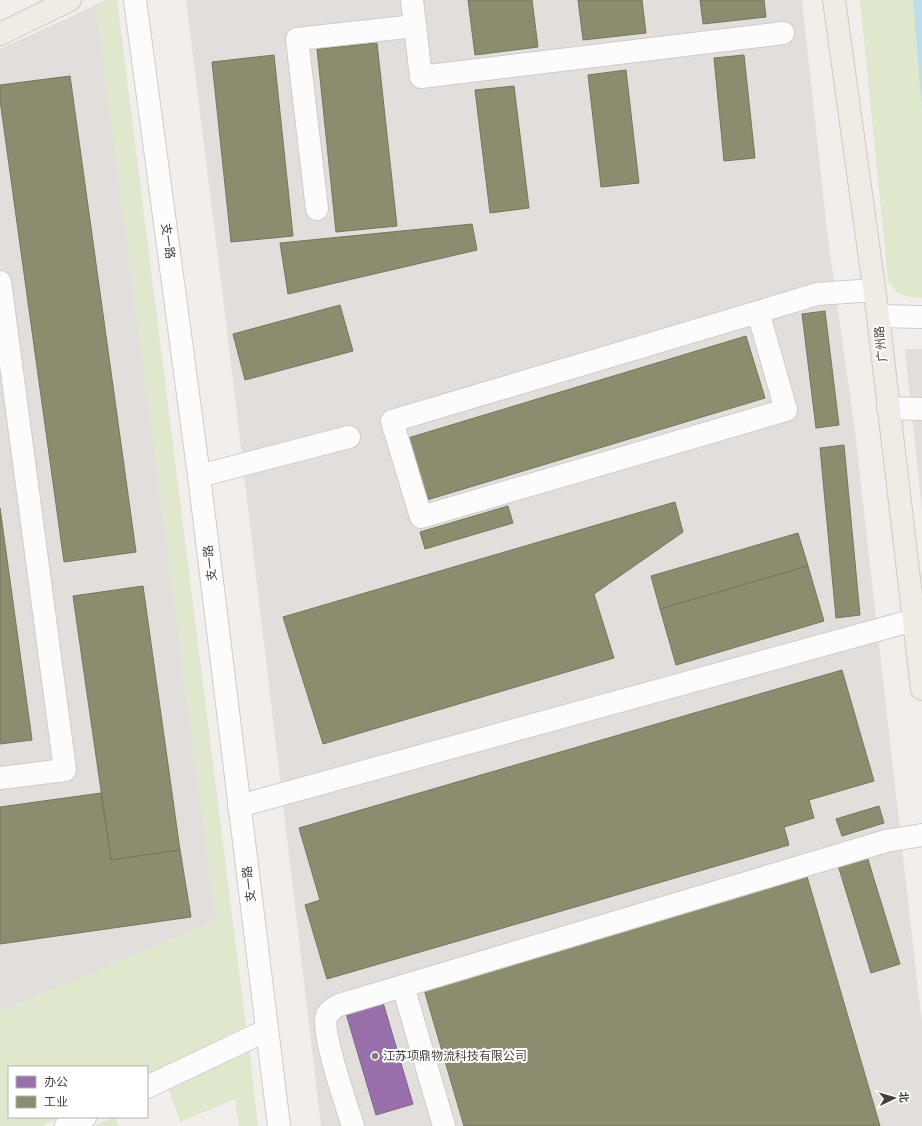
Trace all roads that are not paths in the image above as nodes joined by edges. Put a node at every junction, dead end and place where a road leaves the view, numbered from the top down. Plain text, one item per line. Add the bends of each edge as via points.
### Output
1 (70, 0) edge
2 (135, 0) edge
3 (412, 0) edge
4 (834, 0) edge
5 (415, 26) junction
6 (784, 33) dead end
7 (0, 34) edge
8 (317, 209) dead end
9 (0, 282) edge
10 (874, 290) junction
11 (758, 312) junction
12 (878, 316) junction
13 (922, 317) edge
14 (888, 408) junction
15 (922, 409) edge
16 (349, 437) dead end
17 (199, 476) junction
18 (917, 594) edge
19 (914, 620) junction
20 (922, 689) edge
21 (0, 778) edge
22 (239, 806) junction
23 (922, 835) edge
24 (403, 986) junction
25 (267, 1030) junction
26 (148, 1087) edge
27 (83, 1118) edge
28 (66, 1126) edge
29 (278, 1126) edge
30 (353, 1126) edge
31 (444, 1126) edge

1 - 7 main road
2 - 17 street, 支一路
3 - 5 street
4 - 10 main road, 广州路
5 - 6 street via 421,78
5 - 8 street via 297,39
9 - 21 street via 65,770
10 - 11 street via 817,294
10 - 12 main road, 广州路
11 - 11 street via 392,422 421,517 786,410
12 - 13 street
12 - 14 main road, 广州路
14 - 15 street
14 - 18 main road, 广州路
16 - 17 street
17 - 22 street, 支一路
18 - 19 main road, 广州路
19 - 20 main road, 广州路
19 - 22 street
22 - 25 street, 支一路
23 - 24 street via 886,840
24 - 30 street via 339,1005 327,1015 327,1038
24 - 31 street
25 - 26 street
25 - 29 street, 支一路
27 - 28 street

